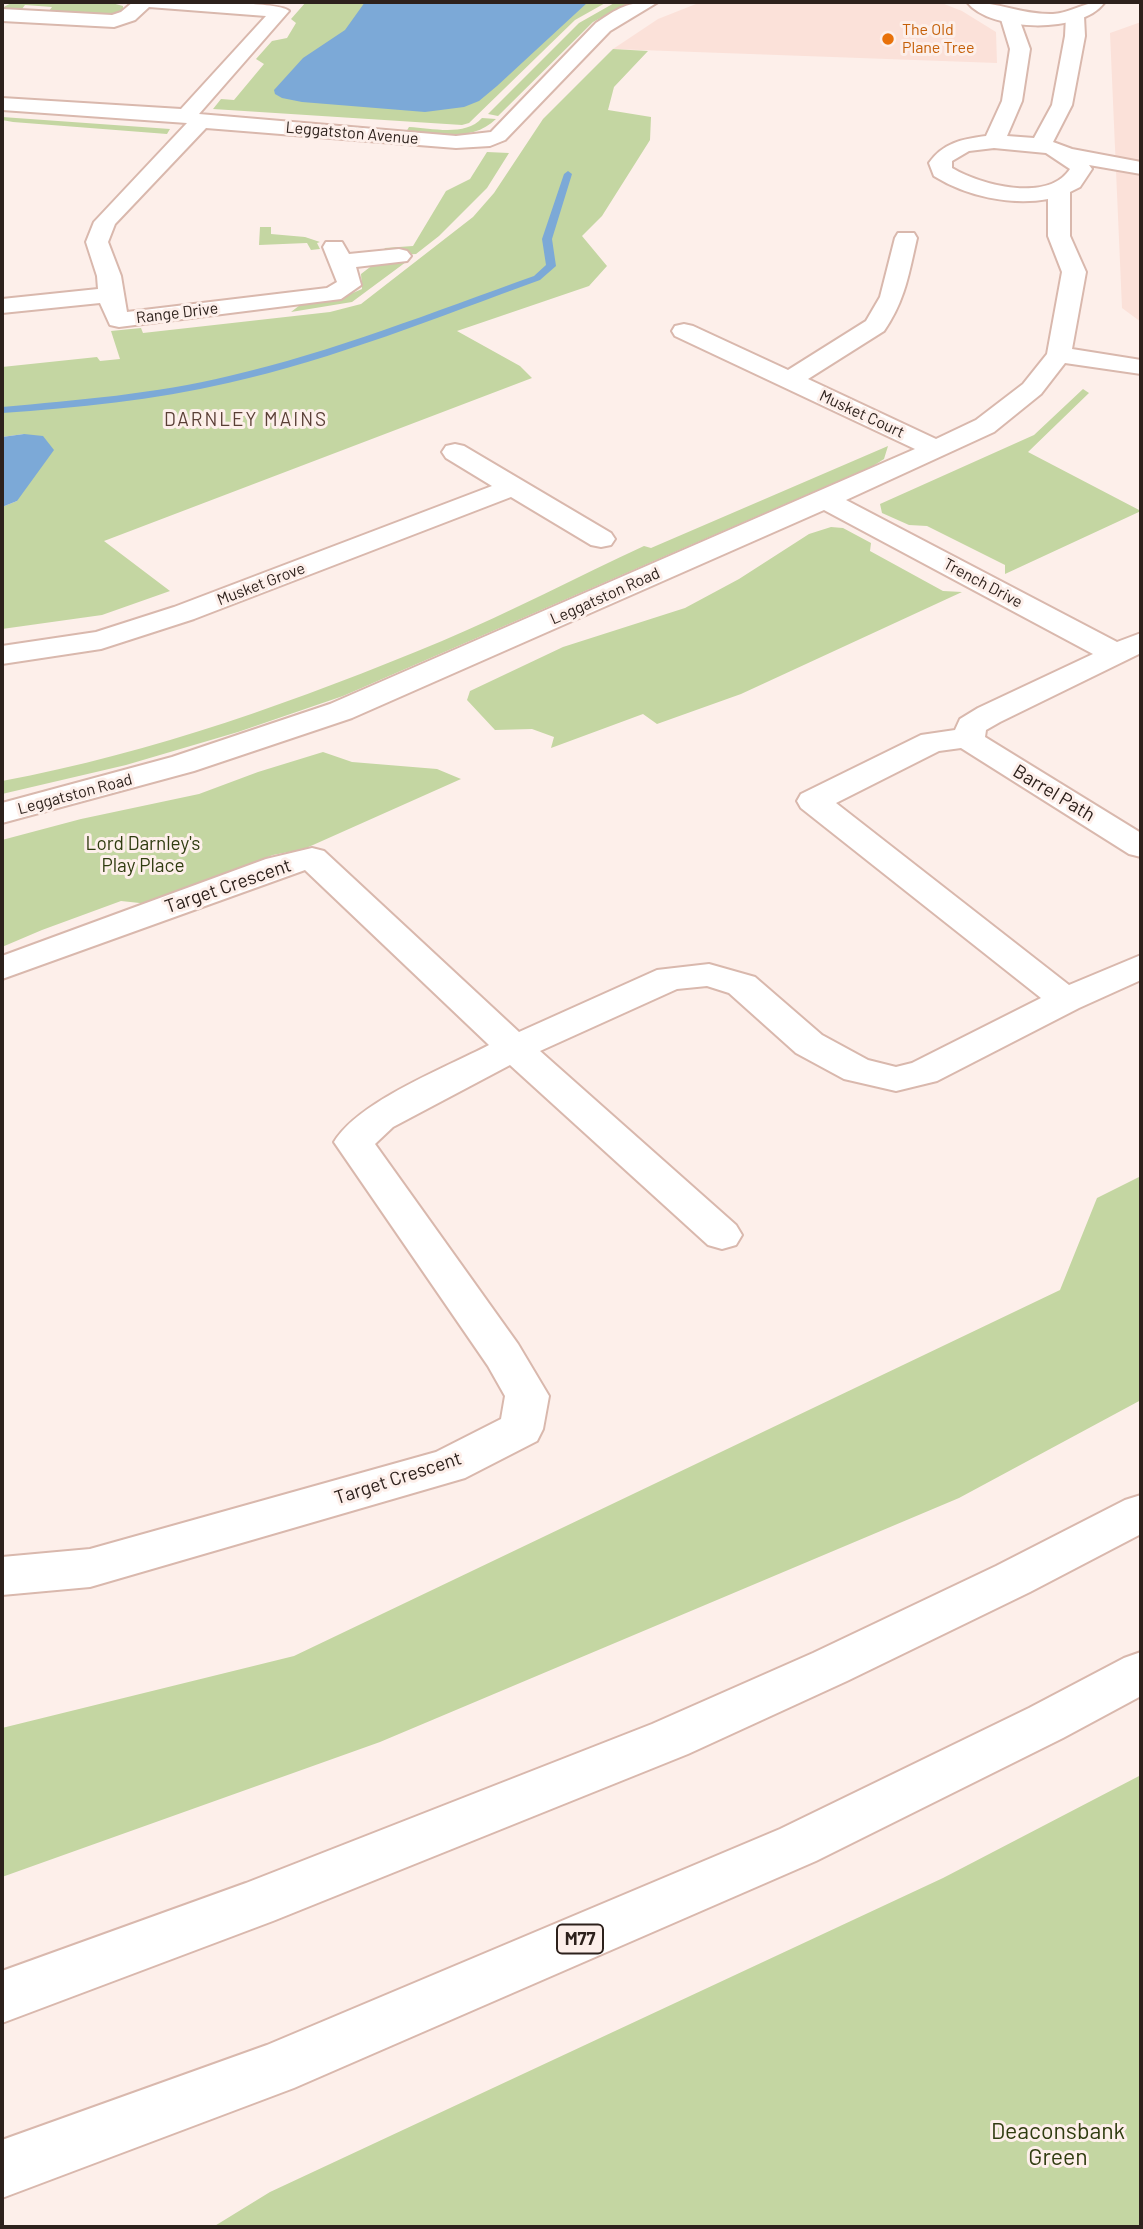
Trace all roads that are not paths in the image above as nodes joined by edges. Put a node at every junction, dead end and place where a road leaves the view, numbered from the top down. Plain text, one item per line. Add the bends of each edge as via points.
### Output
1 (144, 2) edge
2 (152, 2) edge
3 (649, 2) edge
4 (976, 2) edge
5 (1099, 2) edge
6 (2, 15) edge
7 (1009, 16) junction
8 (1075, 16) junction
9 (2, 104) edge
10 (193, 119) junction
11 (994, 142) junction
12 (1040, 146) junction
13 (1064, 153) junction
14 (1141, 168) edge
15 (1141, 177) edge
16 (1064, 187) junction
17 (1002, 193) junction
18 (1043, 224) junction
19 (906, 238) dead end
20 (399, 257) dead end
21 (111, 295) junction
22 (2, 306) edge
23 (684, 331) dead end
24 (1059, 355) junction
25 (1141, 367) edge
26 (790, 380) junction
27 (935, 448) junction
28 (455, 452) dead end
29 (513, 487) junction
30 (825, 500) junction
31 (601, 539) dead end
32 (1128, 648) edge
33 (2, 655) edge
34 (969, 738) junction
35 (2, 813) edge
36 (1141, 846) edge
37 (1141, 966) edge
38 (2, 968) edge
39 (1066, 1000) junction
40 (514, 1048) junction
41 (722, 1235) dead end
42 (1141, 1513) edge
43 (2, 1576) edge
44 (1141, 1672) edge
45 (2, 1997) edge
46 (2, 2169) edge

1 - 6 main road via 114,21
2 - 10 main road, Range Drive via 279,11
3 - 10 main road, Leggatston Avenue via 603,27 490,140 456,142
4 - 7 main road
5 - 8 main road
7 - 8 main road
7 - 11 main road via 1020,49 1012,101
8 - 12 main road via 1062,105
9 - 10 main road, Leggatston Avenue
10 - 21 main road, Range Drive via 105,222 97,242
11 - 12 main road
11 - 17 main road via 954,149 940,163 942,171 957,181
12 - 13 main road
13 - 14 main road
13 - 16 main road via 1081,169 1079,178
15 - 16 main road
16 - 17 main road
16 - 18 main road
17 - 18 main road
18 - 24 main road, Leggatston Road via 1074,272
19 - 26 main road, Musket Court via 892,296 875,326
20 - 21 main road, Range Drive via 337,254 349,285 333,294 119,320
21 - 22 main road
23 - 26 main road, Musket Court
24 - 25 main road
24 - 27 main road, Leggatston Road via 1032,389 985,426
26 - 27 main road, Musket Court
27 - 30 main road, Leggatston Road
28 - 29 main road
29 - 31 main road
29 - 33 main road, Musket Grove via 184,613 100,640
30 - 32 main road, Trench Drive
30 - 35 main road, Leggatston Road via 341,711 183,764
32 - 34 main road via 989,715 971,726
34 - 36 main road, Barrel Path
34 - 39 main road via 932,742 813,801
37 - 39 main road
38 - 40 main road, Target Crescent via 278,866 312,858
39 - 40 main road via 924,1072 896,1079 857,1070 809,1044 742,985 709,975 670,978
40 - 41 main road, Target Crescent
40 - 43 main road, Target Crescent via 379,1118 354,1142 503,1354 527,1396 521,1429 449,1466 103,1564
42 - 45 main road via 1013,1579 670,1740 280,1895
44 - 46 main road, M77 via 798,1846 274,2069

